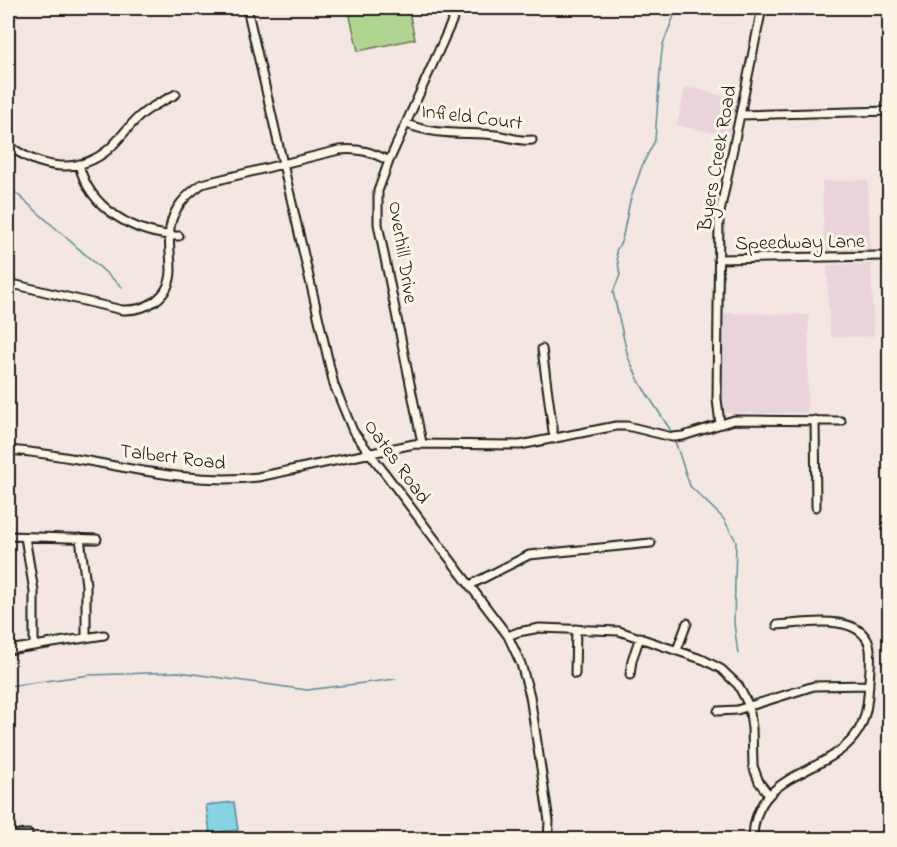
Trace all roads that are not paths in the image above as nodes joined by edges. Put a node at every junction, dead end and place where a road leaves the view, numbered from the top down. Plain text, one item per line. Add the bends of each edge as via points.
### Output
1 (247, 8) edge
2 (458, 8) edge
3 (762, 8) edge
4 (176, 94) dead end
5 (890, 111) edge
6 (740, 115) junction
7 (407, 124) junction
8 (532, 140) dead end
9 (8, 145) edge
10 (389, 161) junction
11 (282, 163) junction
12 (79, 164) junction
13 (170, 236) junction
14 (179, 236) dead end
15 (882, 256) dead end
16 (718, 259) junction
17 (8, 283) edge
18 (542, 349) dead end
19 (815, 420) junction
20 (841, 420) dead end
21 (720, 424) junction
22 (554, 440) junction
23 (422, 443) junction
24 (8, 450) edge
25 (370, 453) junction
26 (816, 507) dead end
27 (8, 536) edge
28 (25, 537) junction
29 (80, 538) junction
30 (97, 539) dead end
31 (651, 543) dead end
32 (470, 585) junction
33 (687, 623) dead end
34 (777, 625) dead end
35 (576, 629) junction
36 (104, 636) dead end
37 (508, 636) junction
38 (640, 637) junction
39 (86, 638) junction
40 (34, 646) junction
41 (8, 650) edge
42 (677, 650) junction
43 (574, 674) dead end
44 (630, 675) dead end
45 (869, 685) junction
46 (749, 706) junction
47 (717, 711) dead end
48 (769, 795) junction
49 (28, 834) dead end
50 (8, 835) edge
51 (548, 840) edge
52 (753, 840) edge

1 - 11 street, Oates Road
2 - 7 street, Overhill Drive
3 - 6 street, Byers Creek Road
4 - 12 street via 141,115 103,153
5 - 6 street
6 - 16 street, Byers Creek Road via 719,217
7 - 8 street, Infield Court via 428,132
7 - 10 street, Overhill Drive
9 - 12 street via 34,162
10 - 11 street via 358,149
10 - 23 street, Overhill Drive via 378,191 378,224
11 - 13 street via 202,184 188,193 173,216
11 - 25 street, Oates Road via 334,385 353,430
12 - 13 street via 85,184 98,203 116,217
13 - 14 street
13 - 17 street via 168,284 155,302 140,309 122,310
15 - 16 street, Speedway Lane
16 - 21 street, Byers Creek Road
18 - 22 street
19 - 20 street, Talbert Road
19 - 21 street, Talbert Road
19 - 26 street
21 - 22 street, Talbert Road via 683,436 616,426
22 - 23 street, Talbert Road via 520,445
23 - 25 street, Talbert Road
24 - 25 street, Talbert Road via 200,480 258,477
25 - 32 street, Oates Road
27 - 28 street
28 - 29 street
28 - 40 street via 34,591
29 - 30 street
29 - 39 street via 86,585
31 - 32 street via 530,555
32 - 37 street, Oates Road
33 - 42 street
34 - 45 street via 839,623 856,627 870,649
35 - 37 street via 540,628
35 - 38 street via 619,631
35 - 43 street
36 - 39 street
37 - 51 street, Oates Road via 530,696 549,821
38 - 42 street
38 - 44 street
39 - 40 street
40 - 41 street
42 - 46 street via 726,672
45 - 46 street via 814,686
45 - 48 street via 867,712 850,741
46 - 47 street
46 - 48 street via 754,772
48 - 52 street via 756,818
49 - 50 street

